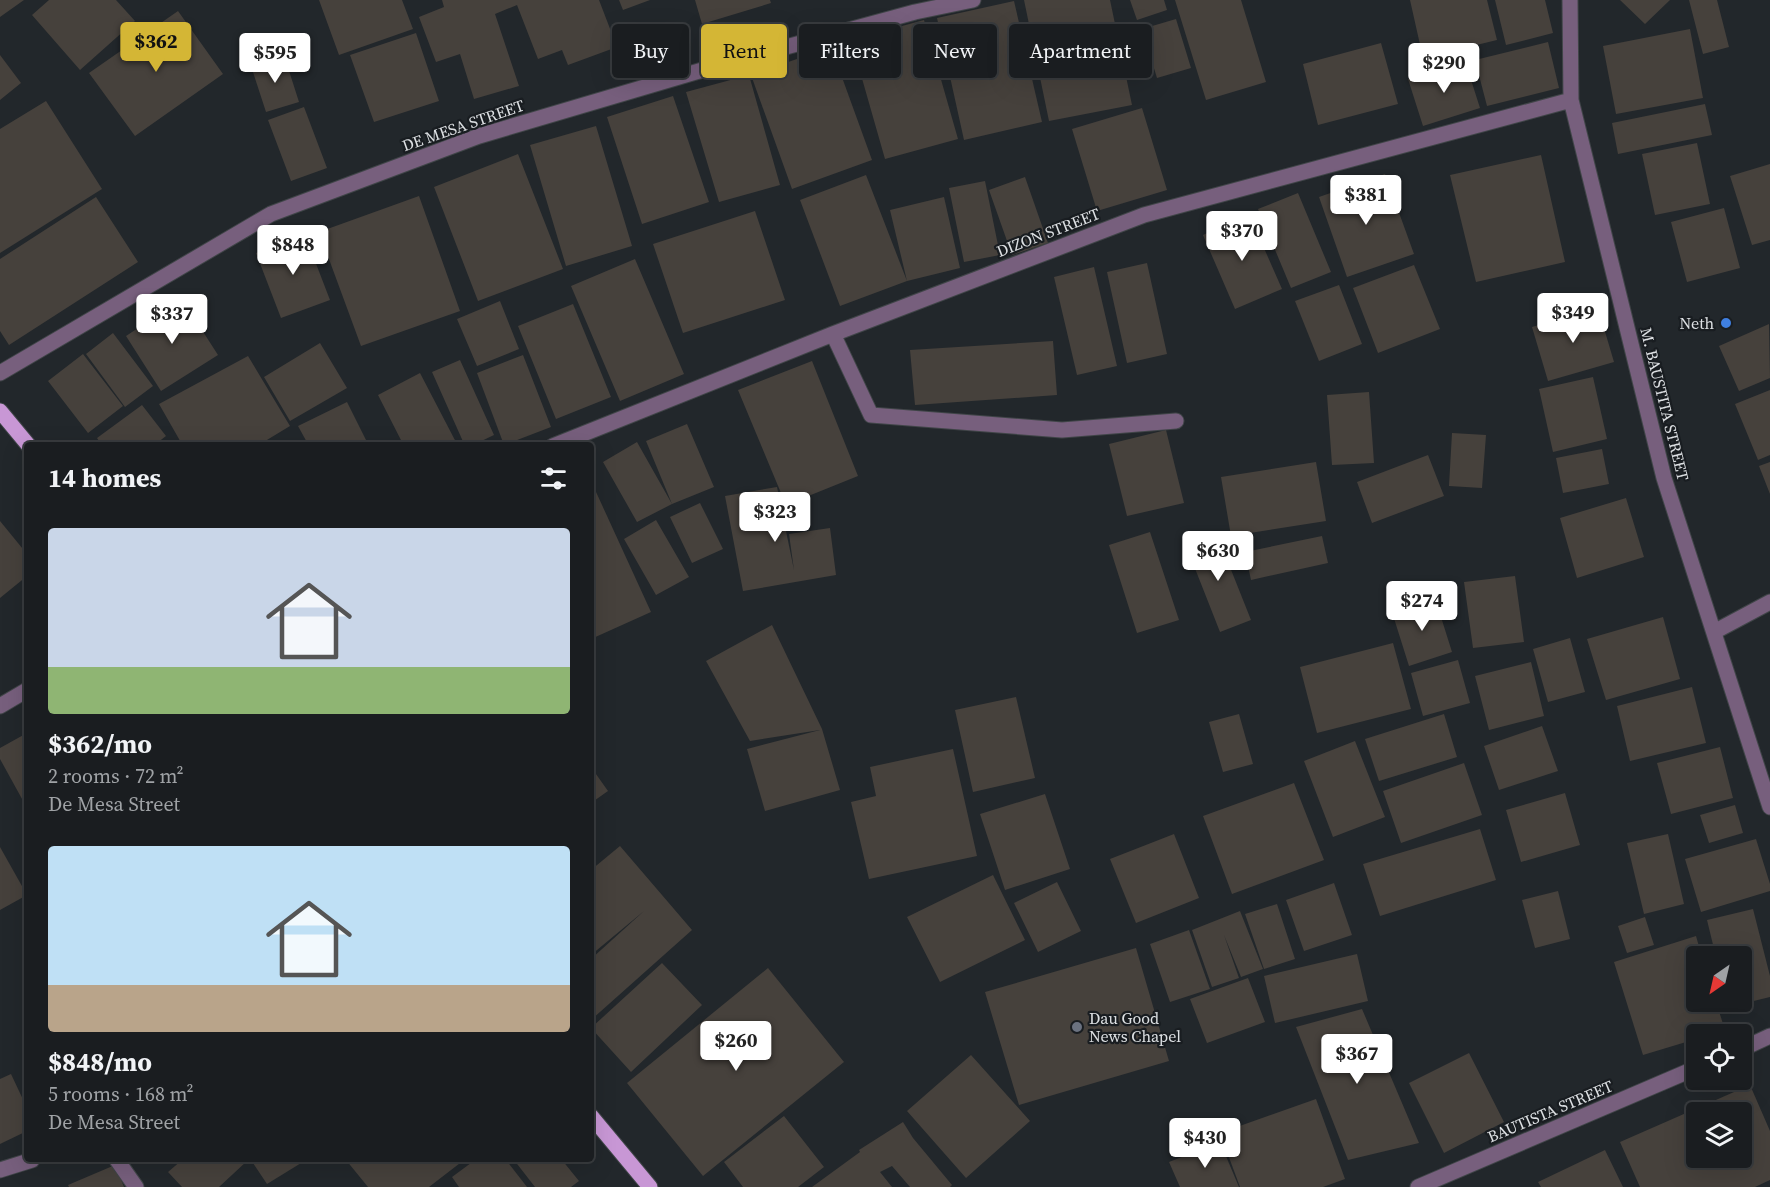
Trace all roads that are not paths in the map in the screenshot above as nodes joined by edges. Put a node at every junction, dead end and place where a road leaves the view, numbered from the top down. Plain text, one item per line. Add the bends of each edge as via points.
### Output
1 (973, 0) edge
2 (1570, 0) edge
3 (912, 6) edge
4 (1571, 100) junction
5 (833, 334) junction
6 (0, 373) edge
7 (0, 411) edge
8 (1176, 421) dead end
9 (26, 442) edge
10 (563, 442) edge
11 (1770, 602) edge
12 (1714, 632) junction
13 (24, 692) edge
14 (0, 706) edge
15 (1770, 807) edge
16 (1770, 1036) edge
17 (1752, 1044) edge
18 (1686, 1072) edge
19 (594, 1120) edge
20 (26, 1162) edge
21 (118, 1162) edge
22 (0, 1170) edge
23 (136, 1187) edge
24 (650, 1187) edge
25 (1418, 1187) edge

1 - 3 street, DE MESA STREET
2 - 4 street, M. BAUSTITA STREET
3 - 6 street, DE MESA STREET via 479,136 271,214
4 - 5 street, DIZON STREET via 1144,215
4 - 12 street, M. BAUSTITA STREET via 1664,478
5 - 8 street via 870,415 1062,430
5 - 10 street, DIZON STREET
7 - 9 main road
11 - 12 street
12 - 15 street, M. BAUSTITA STREET
13 - 14 street
16 - 17 street
18 - 25 street, BAUTISTA STREET
19 - 24 main road
20 - 22 street
21 - 23 street

